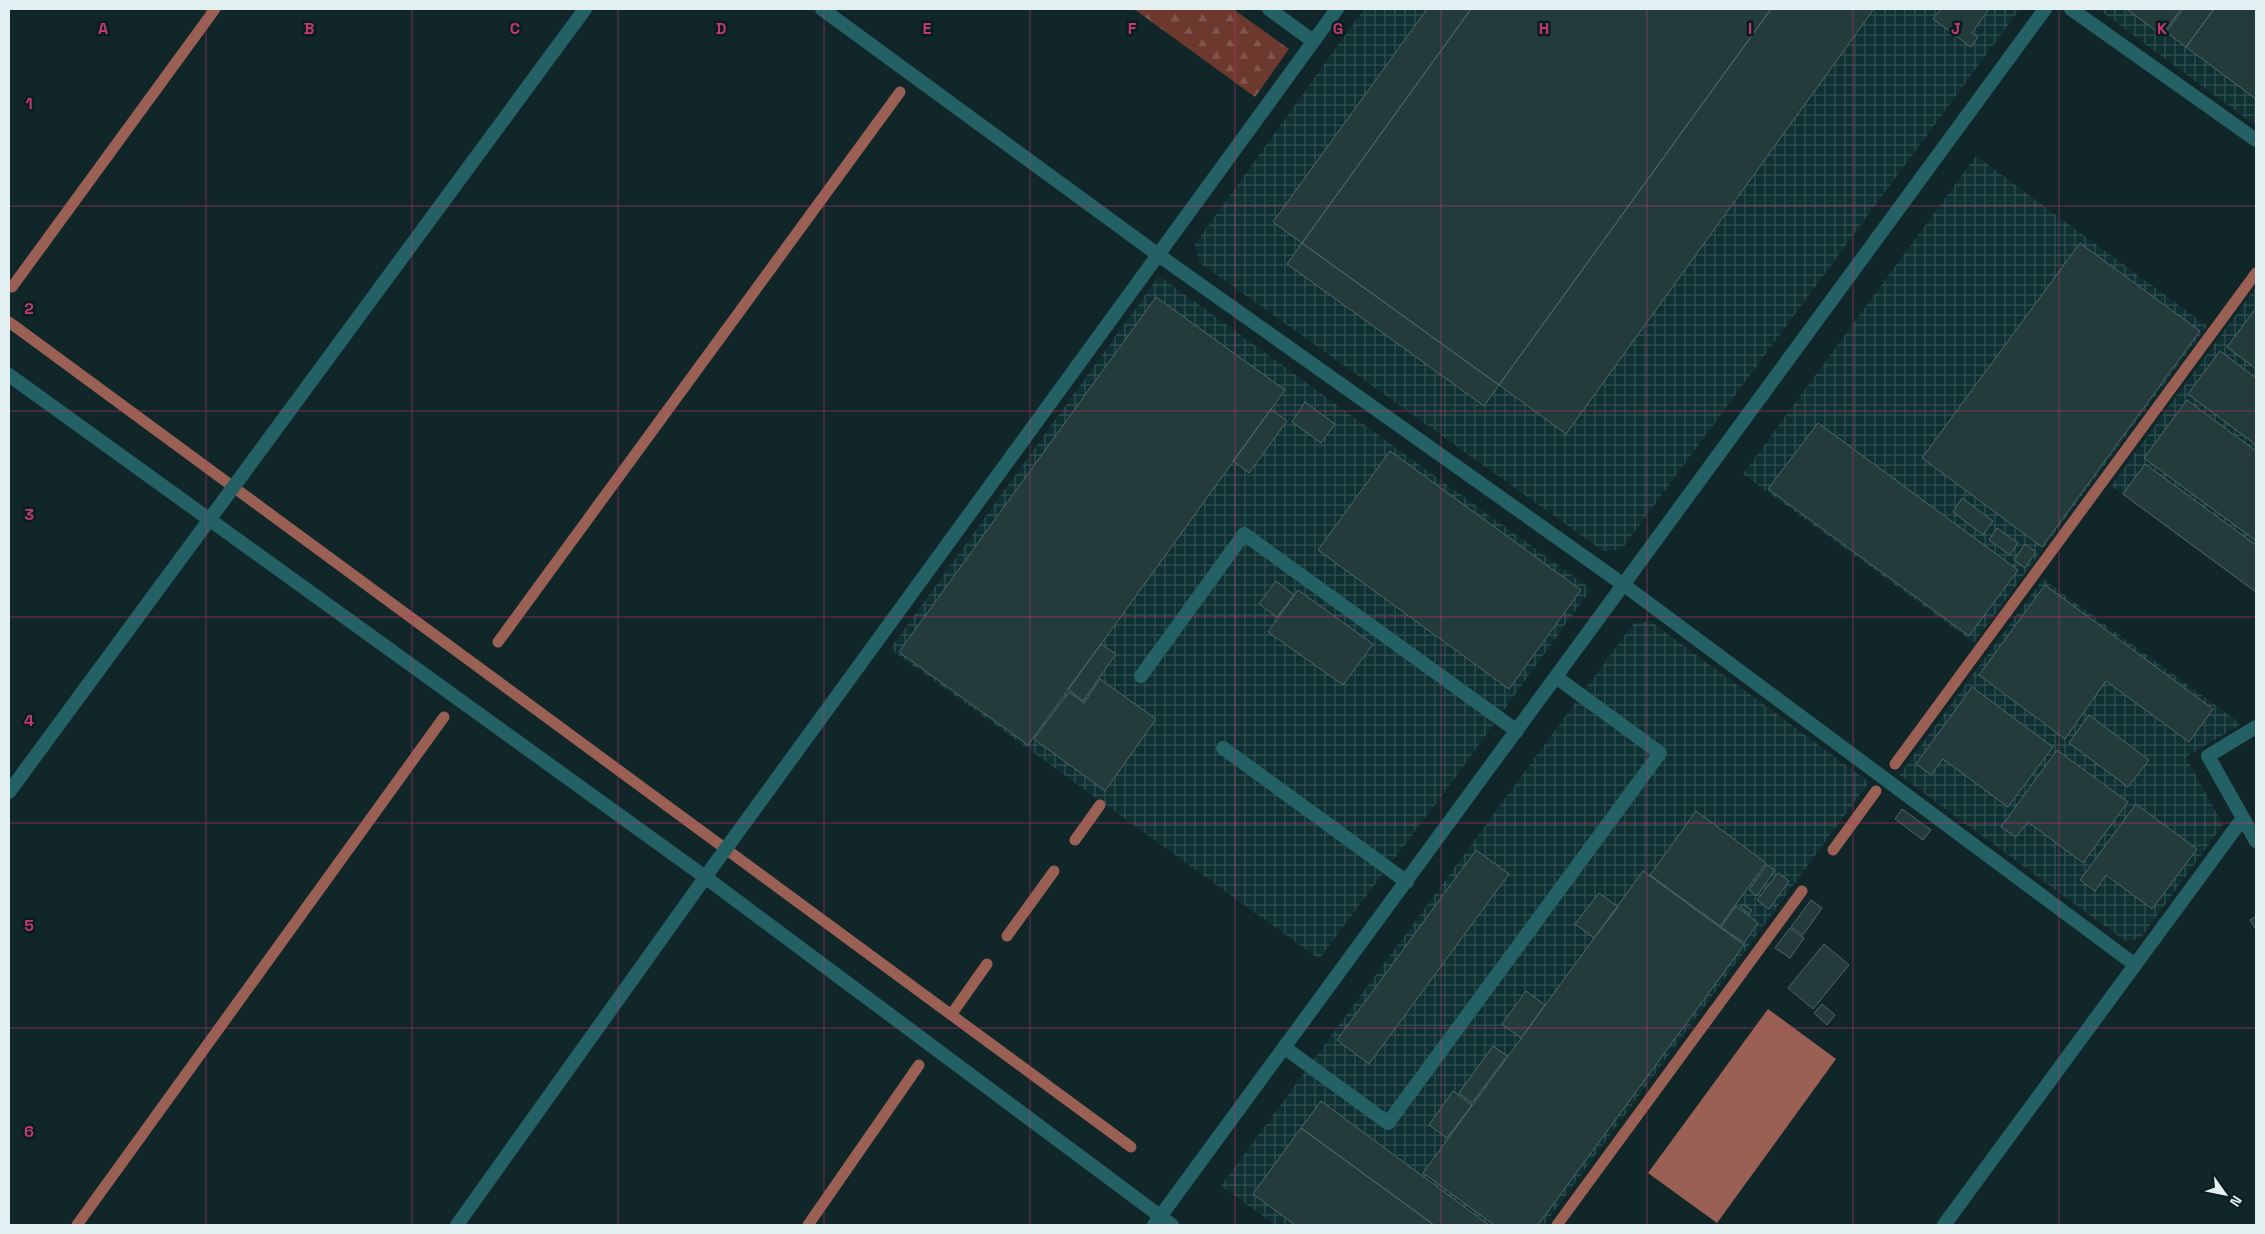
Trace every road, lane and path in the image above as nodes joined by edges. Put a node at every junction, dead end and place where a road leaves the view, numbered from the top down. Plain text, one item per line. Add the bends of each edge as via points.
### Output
1 (585, 9) edge
2 (822, 9) edge
3 (1269, 9) edge
4 (1337, 9) edge
5 (2046, 9) edge
6 (2071, 9) edge
7 (1313, 41) junction
8 (2256, 140) edge
9 (1157, 254) junction
10 (9, 375) edge
11 (208, 521) junction
12 (1624, 585) junction
13 (1141, 676) dead end
14 (1556, 677) junction
15 (2256, 727) edge
16 (1517, 731) junction
17 (1223, 748) dead end
18 (9, 792) edge
19 (2243, 818) junction
20 (2256, 841) edge
21 (705, 877) junction
22 (1407, 882) junction
23 (2134, 964) junction
24 (1285, 1048) junction
25 (1157, 1221) edge
26 (457, 1225) edge
27 (1172, 1225) edge
28 (1944, 1225) edge

1 - 11 street
2 - 9 street
3 - 7 street
4 - 7 street
5 - 12 street
6 - 8 street
7 - 9 street
9 - 12 street
9 - 21 street
10 - 11 street
11 - 18 street
11 - 21 street
12 - 14 street
12 - 23 street
13 - 16 street via 1244,534
14 - 16 street
14 - 24 street via 1660,753 1388,1123
15 - 19 street via 2208,756
16 - 22 street
17 - 22 street
19 - 20 street
19 - 23 street
21 - 25 street
21 - 26 street
22 - 24 street
23 - 28 street
24 - 25 street
25 - 27 street

